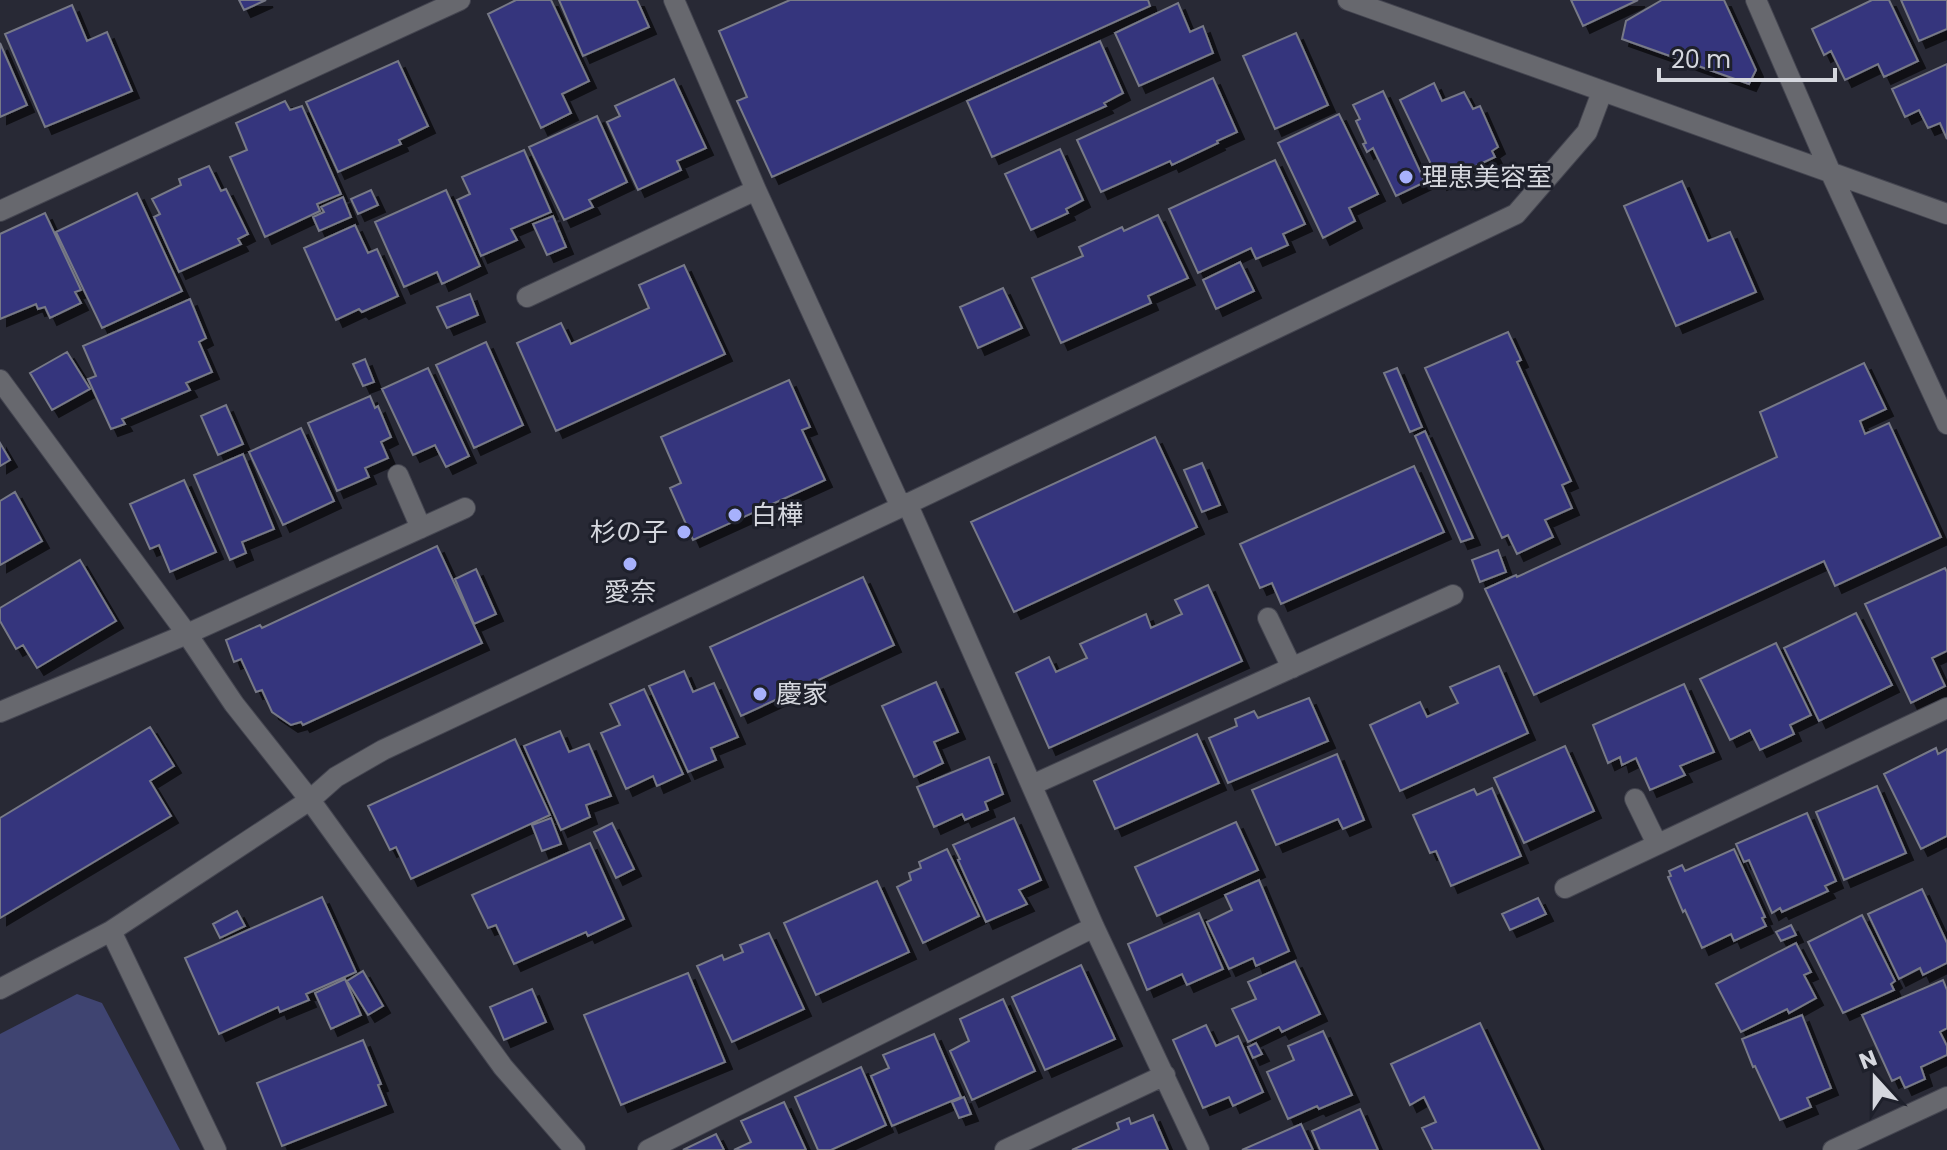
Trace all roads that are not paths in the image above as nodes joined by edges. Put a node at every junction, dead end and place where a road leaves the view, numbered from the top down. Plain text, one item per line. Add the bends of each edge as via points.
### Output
1 (460, 0) edge
2 (674, 0) edge
3 (1348, 0) edge
4 (1756, 0) edge
5 (1602, 92) junction
6 (1830, 171) junction
7 (756, 190) junction
8 (0, 211) edge
9 (1947, 214) edge
10 (527, 297) dead end
11 (0, 380) edge
12 (1947, 424) edge
13 (398, 475) dead end
14 (904, 505) junction
15 (465, 508) dead end
16 (421, 528) junction
17 (1453, 595) dead end
18 (1268, 618) dead end
19 (187, 634) junction
20 (1292, 668) junction
21 (1947, 708) edge
22 (0, 712) edge
23 (1032, 785) junction
24 (1635, 799) dead end
25 (310, 800) junction
26 (1657, 844) junction
27 (1565, 888) dead end
28 (1094, 927) junction
29 (111, 931) junction
30 (0, 989) edge
31 (1165, 1075) junction
32 (1947, 1097) edge
33 (216, 1150) edge
34 (575, 1150) edge
35 (648, 1150) edge
36 (1005, 1150) edge
37 (1199, 1150) edge
38 (1833, 1150) edge

1 - 8 street
2 - 7 street
3 - 5 street
4 - 6 street
5 - 6 street
5 - 14 street via 1587,132 1516,214
6 - 9 street
6 - 12 street
7 - 10 street
7 - 14 street
11 - 19 street
13 - 16 street
14 - 23 street
14 - 25 street via 383,750 336,777
15 - 16 street
16 - 19 street
17 - 20 street
18 - 20 street
19 - 22 street
19 - 25 street
20 - 23 street
21 - 26 street
23 - 28 street
24 - 26 street
25 - 29 street
25 - 34 street via 503,1067
26 - 27 street
28 - 31 street
28 - 35 street
29 - 30 street
29 - 33 street
31 - 36 street
31 - 37 street
32 - 38 street

